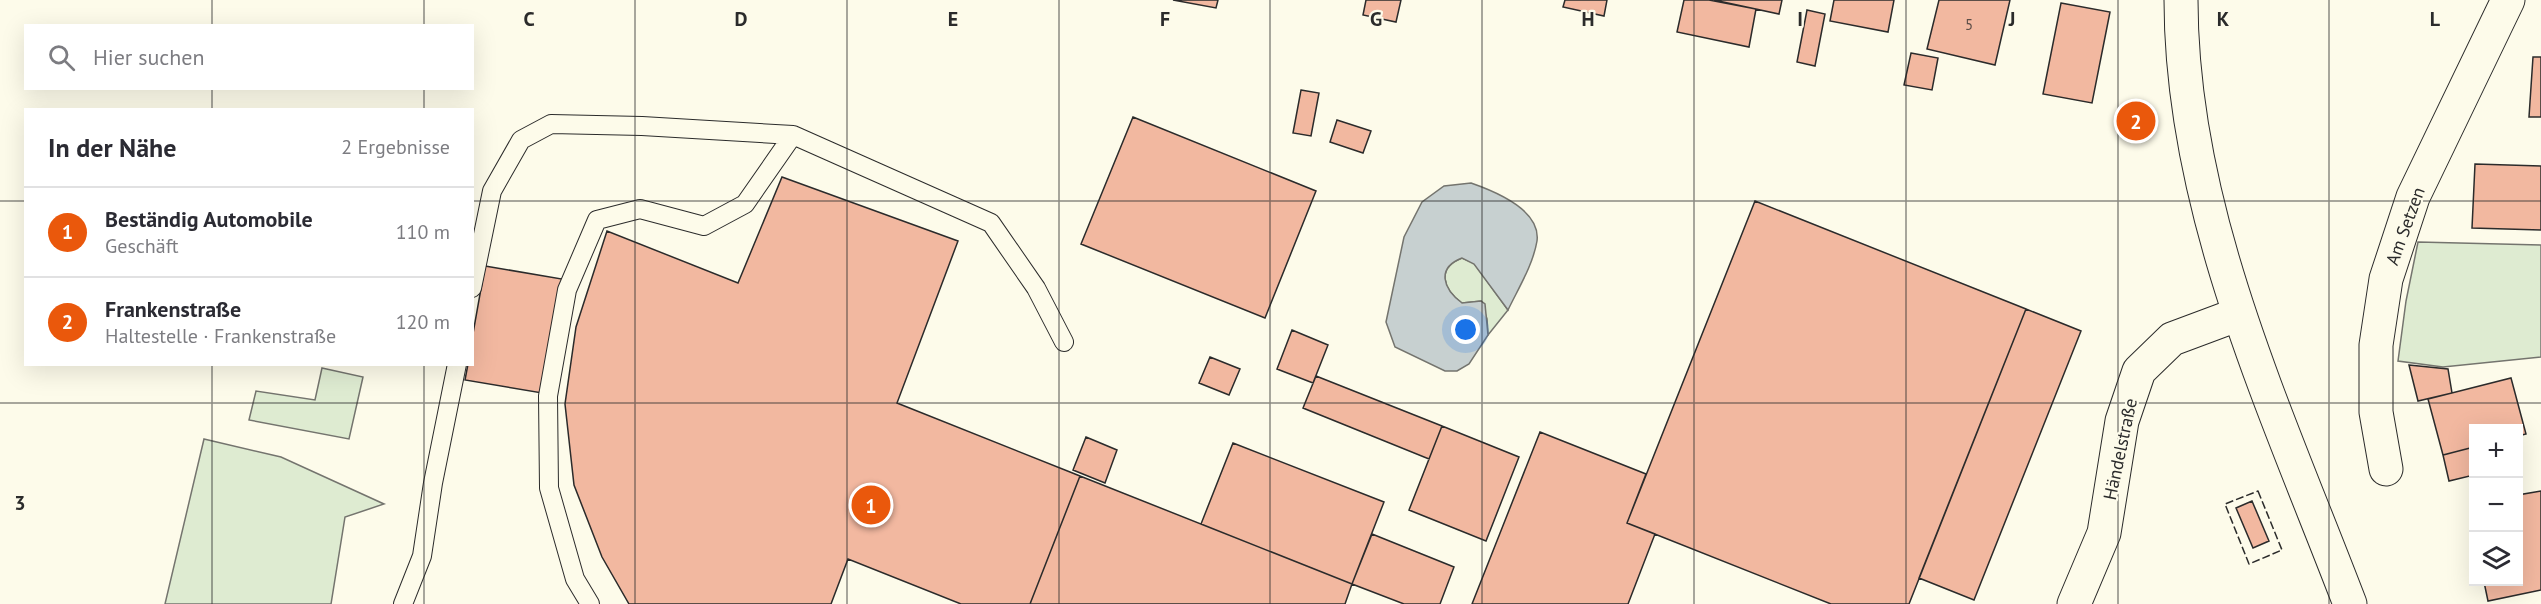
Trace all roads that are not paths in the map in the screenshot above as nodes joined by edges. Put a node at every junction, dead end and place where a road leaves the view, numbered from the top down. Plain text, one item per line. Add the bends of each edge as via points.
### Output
1 (2181, 0) edge
2 (2508, 0) edge
3 (793, 135) junction
4 (474, 278) edge
5 (2239, 314) junction
6 (1064, 342) dead end
7 (457, 366) edge
8 (2386, 469) dead end
9 (403, 604) edge
10 (590, 604) edge
11 (2074, 604) edge
12 (2350, 604) edge

1 - 5 street via 2181,34 2201,179
2 - 8 street, Am Setzen via 2413,197 2386,279 2376,345 2376,412
3 - 4 lane via 550,124 520,140 492,192
3 - 6 lane via 991,223 1036,288
3 - 10 lane via 745,204 704,226 640,209 597,220 567,290 548,396 549,488 575,579
5 - 11 street, Händelstraße via 2172,339 2139,371 2122,422 2104,533
5 - 12 street
7 - 9 lane via 422,556

